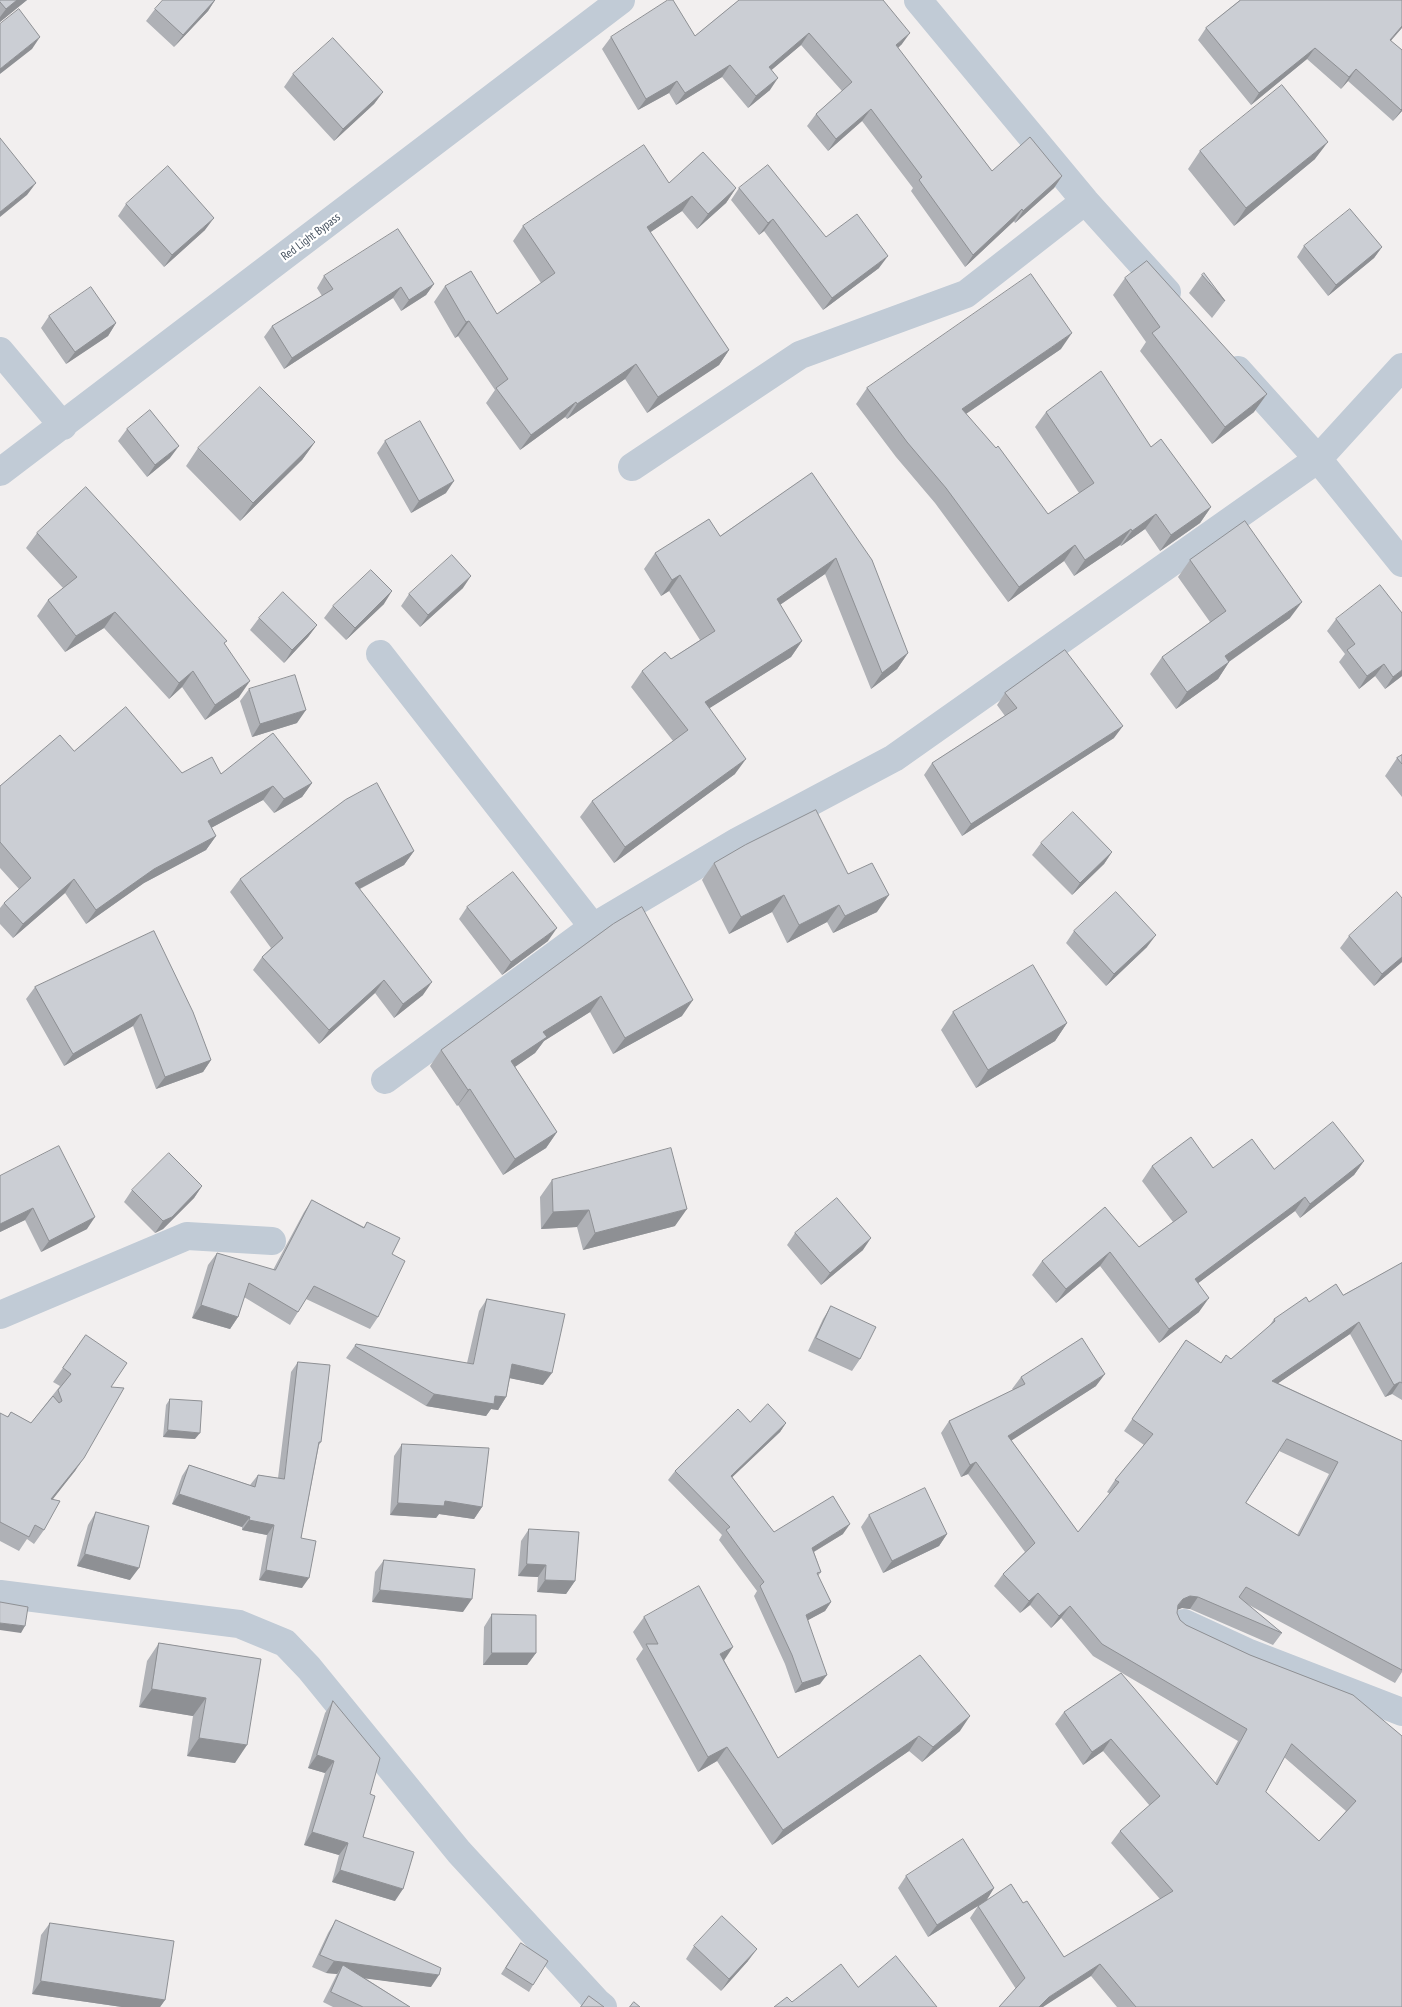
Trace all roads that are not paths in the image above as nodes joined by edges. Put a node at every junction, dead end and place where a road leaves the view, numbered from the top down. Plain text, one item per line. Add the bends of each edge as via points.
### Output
1 (622, 0) edge
2 (918, 0) edge
3 (1084, 201) junction
4 (1185, 311) edge
5 (0, 351) edge
6 (1225, 355) edge
7 (1402, 367) edge
8 (63, 426) junction
9 (1318, 458) junction
10 (632, 467) dead end
11 (0, 472) edge
12 (1402, 563) edge
13 (380, 654) dead end
14 (593, 927) junction
15 (384, 1080) dead end
16 (272, 1241) dead end
17 (0, 1315) edge
18 (0, 1594) edge
19 (1184, 1622) edge
20 (1402, 1712) edge
21 (603, 2007) edge

1 - 8 street, Red Light Bypass
2 - 3 street
3 - 4 street
3 - 10 street via 966,294 800,355
5 - 8 street
6 - 9 street
7 - 9 street
8 - 11 street, Red Light Bypass
9 - 12 street
9 - 14 street via 894,758 738,840
13 - 14 street
14 - 15 street
16 - 17 street via 187,1236
18 - 21 street via 239,1624 285,1643 459,1852
19 - 20 street via 1247,1652

